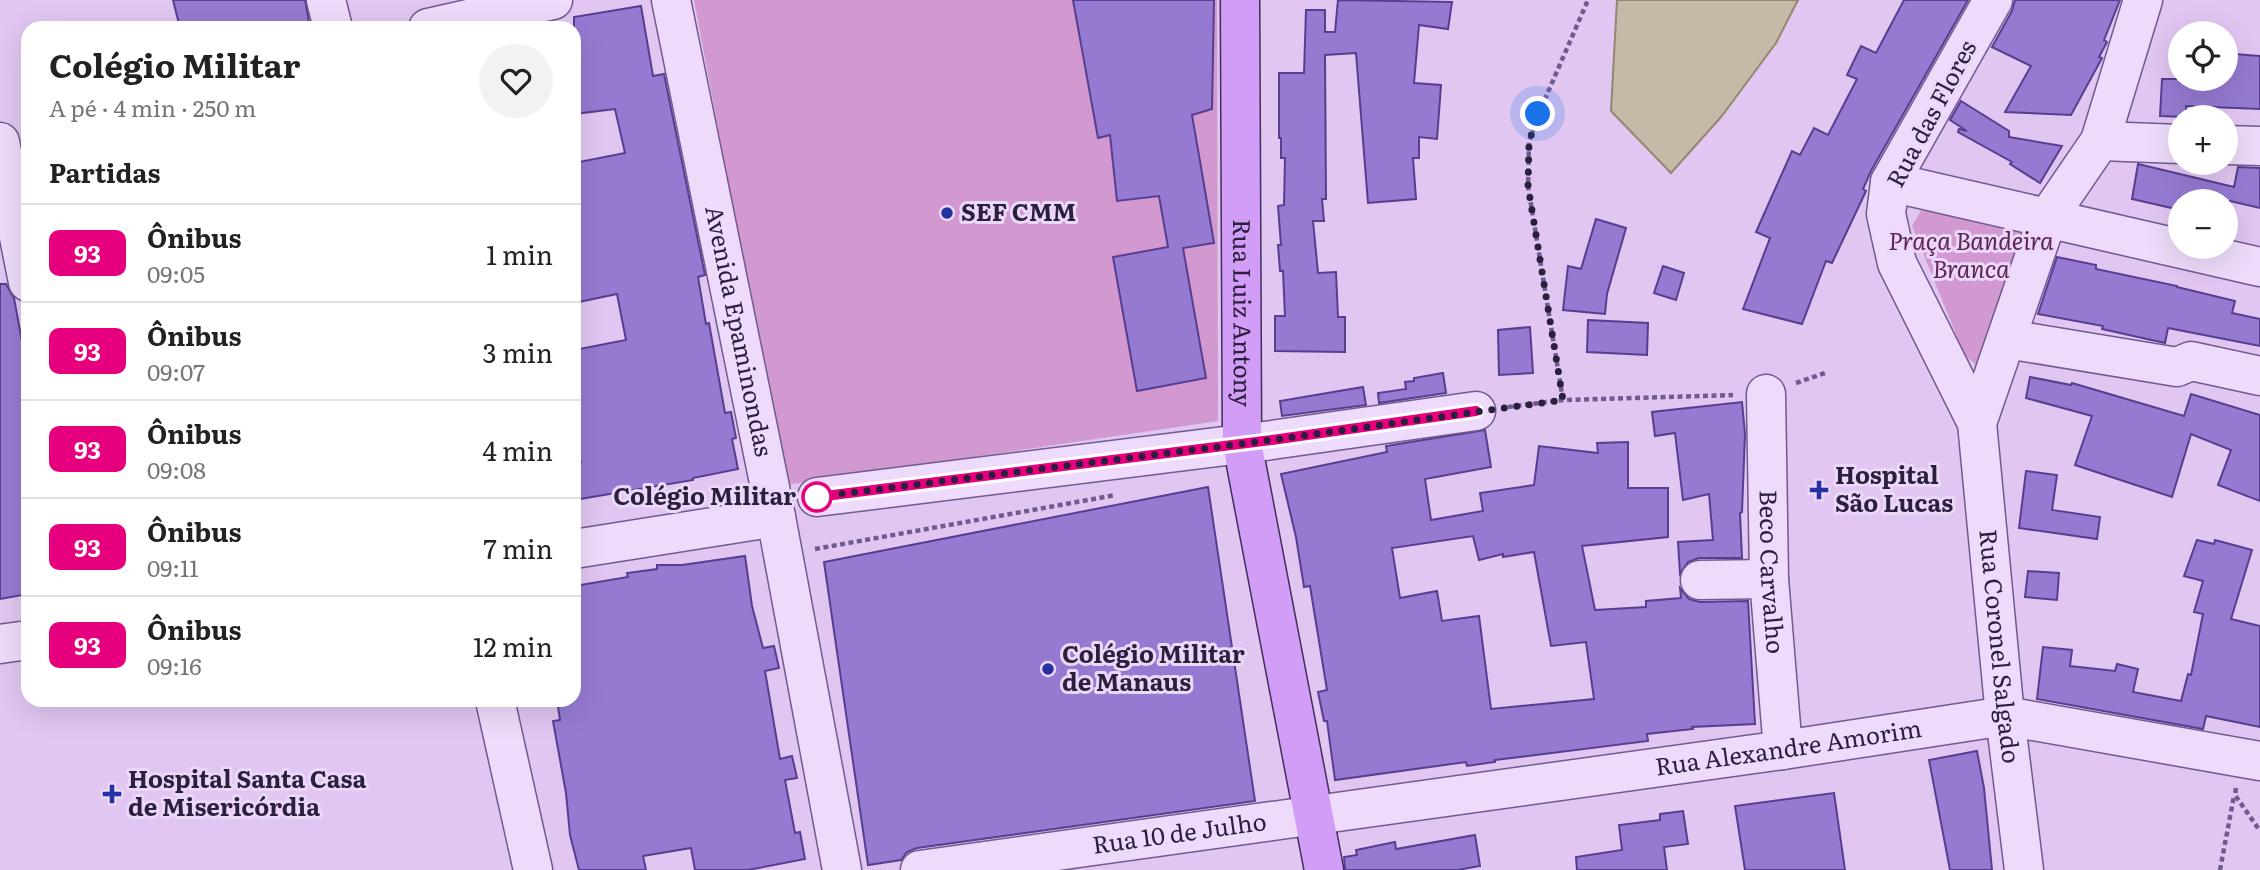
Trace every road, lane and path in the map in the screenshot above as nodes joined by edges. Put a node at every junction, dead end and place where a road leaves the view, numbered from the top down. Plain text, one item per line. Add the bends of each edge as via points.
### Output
1 (326, 0) edge
2 (553, 0) edge
3 (671, 0) edge
4 (1240, 0) edge
5 (1588, 0) edge
6 (1993, 0) edge
7 (2143, 0) edge
8 (331, 21) edge
9 (459, 21) edge
10 (21, 126) edge
11 (0, 131) edge
12 (2100, 141) junction
13 (0, 142) edge
14 (2168, 144) edge
15 (2238, 145) edge
16 (2260, 146) edge
17 (1890, 182) junction
18 (2048, 217) junction
19 (21, 247) edge
20 (2260, 267) edge
21 (2007, 339) junction
22 (1825, 373) dead end
23 (2260, 376) edge
24 (1766, 394) junction
25 (1563, 400) junction
26 (1476, 411) joint
27 (1977, 423) junction
28 (1242, 443) junction
29 (1126, 494) dead end
30 (817, 497) dead end
31 (776, 517) junction
32 (581, 548) edge
33 (782, 555) junction
34 (1769, 579) junction
35 (1700, 580) dead end
36 (21, 641) edge
37 (0, 644) edge
38 (497, 707) edge
39 (2005, 716) junction
40 (1783, 750) junction
41 (2251, 758) edge
42 (2235, 795) junction
43 (1314, 814) junction
44 (2260, 831) edge
45 (533, 870) edge
46 (842, 870) edge
47 (920, 870) edge
48 (1324, 870) edge
49 (2024, 870) edge
50 (2220, 870) edge

1 - 8 street
2 - 9 street
3 - 31 street, Avenida Epaminondas
4 - 28 main road, Rua Luiz Antony
5 - 25 path via 1538,114 1527,163
6 - 17 street, Rua das Flores
7 - 12 street
10 - 11 street
12 - 14 street
12 - 18 street
13 - 19 street
15 - 16 street
17 - 18 street
17 - 27 street, Rua das Flores via 1886,214 1897,262
18 - 20 street
18 - 21 street
21 - 23 street via 2177,367 2191,361
21 - 27 street
22 - 24 path
24 - 25 path
24 - 34 street, Beco Carvalho
25 - 26 path
26 - 28 street
27 - 39 street, Rua Coronel Salgado
28 - 30 street
28 - 43 main road, Rua Luiz Antony
29 - 33 path
31 - 32 street
31 - 33 street, Avenida Epaminondas
33 - 46 street, Avenida Epaminondas
34 - 35 street
34 - 40 street, Beco Carvalho
36 - 37 street
38 - 45 street
39 - 40 street, Rua Alexandre Amorim
39 - 41 street, Rua Alexandre Amorim
39 - 49 street, Rua Coronel Salgado
40 - 43 street, Rua Alexandre Amorim
41 - 42 path
42 - 44 path
42 - 50 path
43 - 47 street, Rua 10 de Julho
43 - 48 main road, Rua Luiz Antony

